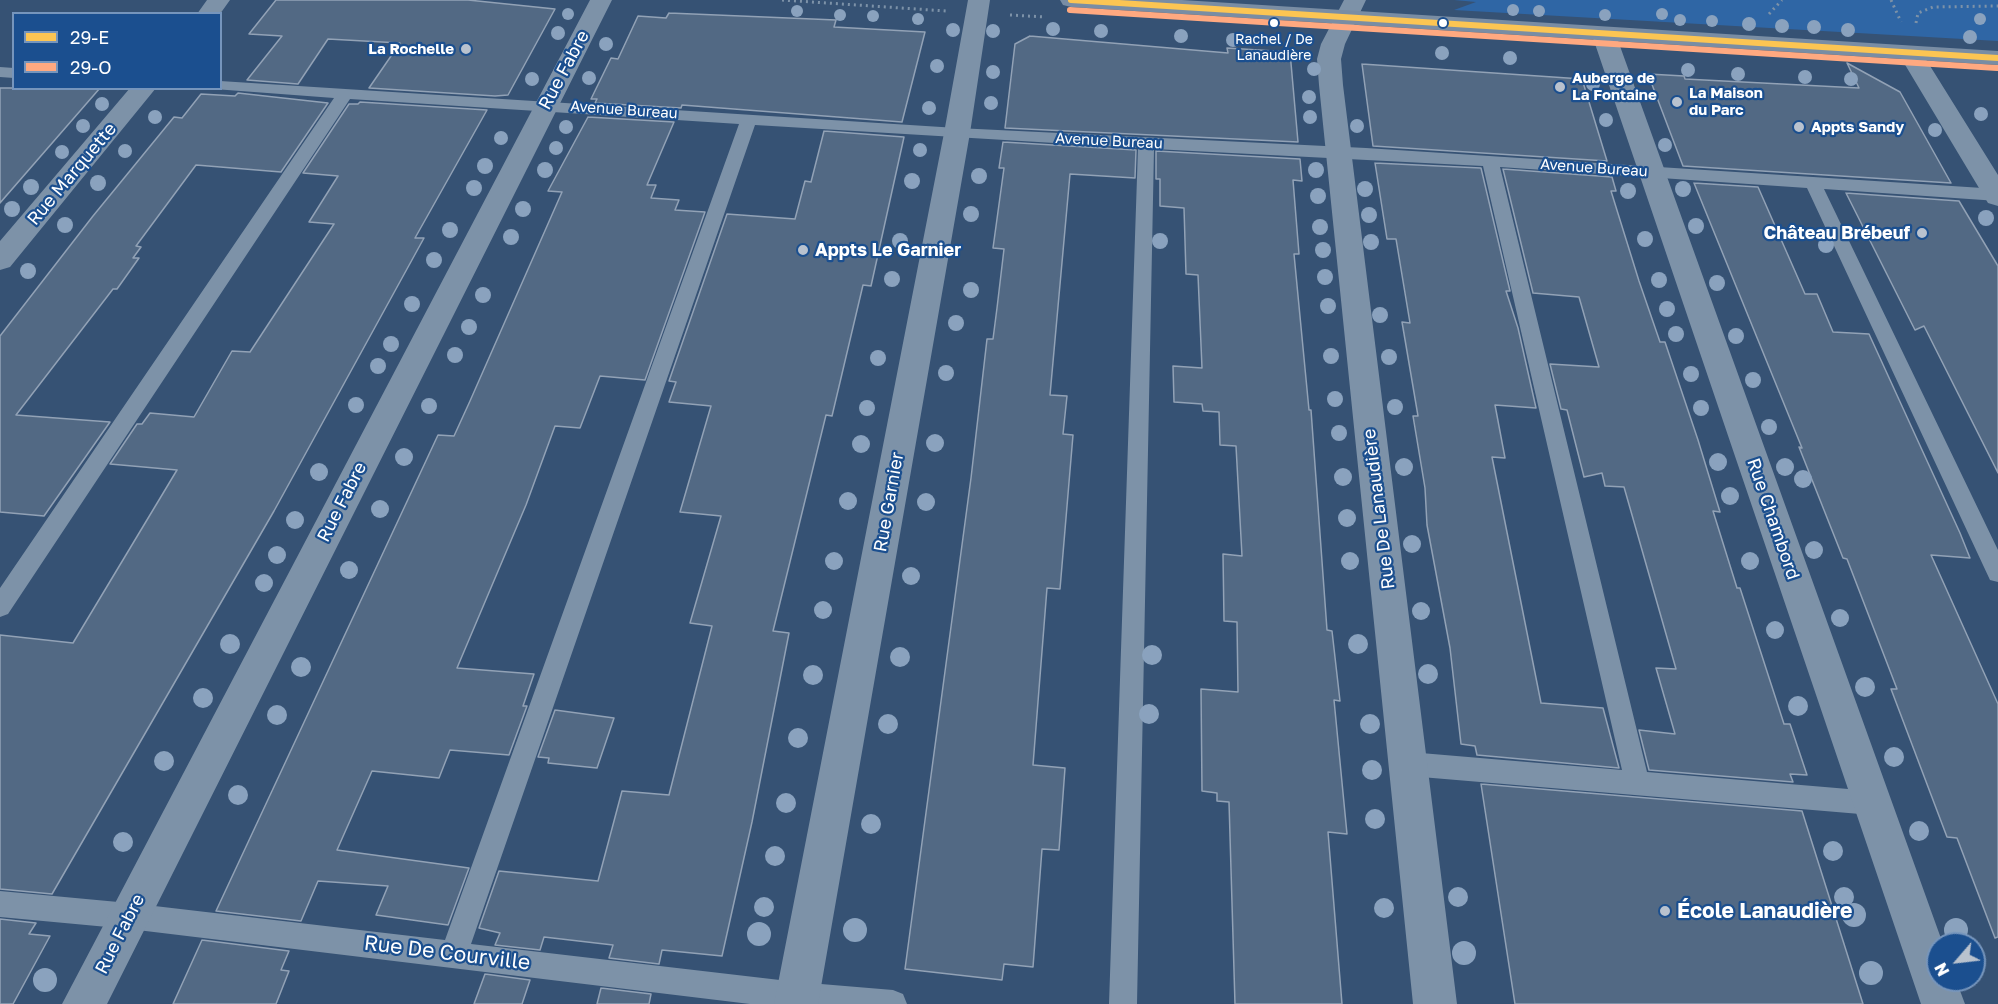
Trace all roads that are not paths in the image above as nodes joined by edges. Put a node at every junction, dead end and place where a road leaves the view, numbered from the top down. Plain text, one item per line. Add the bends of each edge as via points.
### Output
1 (219, 0) edge
2 (601, 0) edge
3 (1071, 0) edge
4 (978, 6) edge
5 (1352, 9) edge
6 (210, 12) edge
7 (1604, 35) junction
8 (1911, 53) junction
9 (1998, 58) edge
10 (222, 86) edge
11 (142, 90) edge
12 (346, 93) junction
13 (545, 106) junction
14 (749, 118) junction
15 (957, 133) junction
16 (1146, 142) junction
17 (1337, 153) junction
18 (1490, 161) junction
19 (1651, 172) junction
20 (1813, 183) junction
21 (1997, 195) edge
22 (0, 260) edge
23 (1998, 573) edge
24 (0, 607) edge
25 (1409, 764) junction
26 (1637, 782) junction
27 (1872, 803) junction
28 (0, 904) edge
29 (129, 916) junction
30 (454, 953) junction
31 (797, 1000) edge
32 (84, 1004) edge
33 (893, 1004) edge
34 (1124, 1004) edge
35 (1435, 1004) edge
36 (1943, 1004) edge

1 - 6 street
2 - 13 street, Rue Fabre
3 - 5 main road
4 - 15 street, Rue Garnier
5 - 7 main road
5 - 17 street, Rue De Lanaudière via 1335,37 1329,59
7 - 8 main road
7 - 19 street, Rue Chambord
8 - 9 main road
8 - 21 street
10 - 12 lane, Avenue Bureau
11 - 22 street, Rue Marquette
12 - 13 lane, Avenue Bureau
12 - 24 lane
13 - 14 lane, Avenue Bureau
13 - 29 street, Rue Fabre
14 - 15 lane, Avenue Bureau
14 - 30 lane
15 - 16 lane, Avenue Bureau
15 - 31 street, Rue Garnier
16 - 17 lane, Avenue Bureau
16 - 34 lane
17 - 18 lane, Avenue Bureau
17 - 25 street, Rue De Lanaudière
18 - 19 lane, Avenue Bureau
18 - 26 lane
19 - 20 lane, Avenue Bureau
19 - 27 street, Rue Chambord
20 - 21 lane, Avenue Bureau
20 - 23 lane
25 - 26 lane
25 - 35 street, Rue De Lanaudière
26 - 27 lane
27 - 36 street, Rue Chambord
28 - 29 lane, Rue De Courville
29 - 30 lane, Rue De Courville
29 - 32 street, Rue Fabre
30 - 31 lane, Rue De Courville
31 - 33 lane, Rue De Courville

